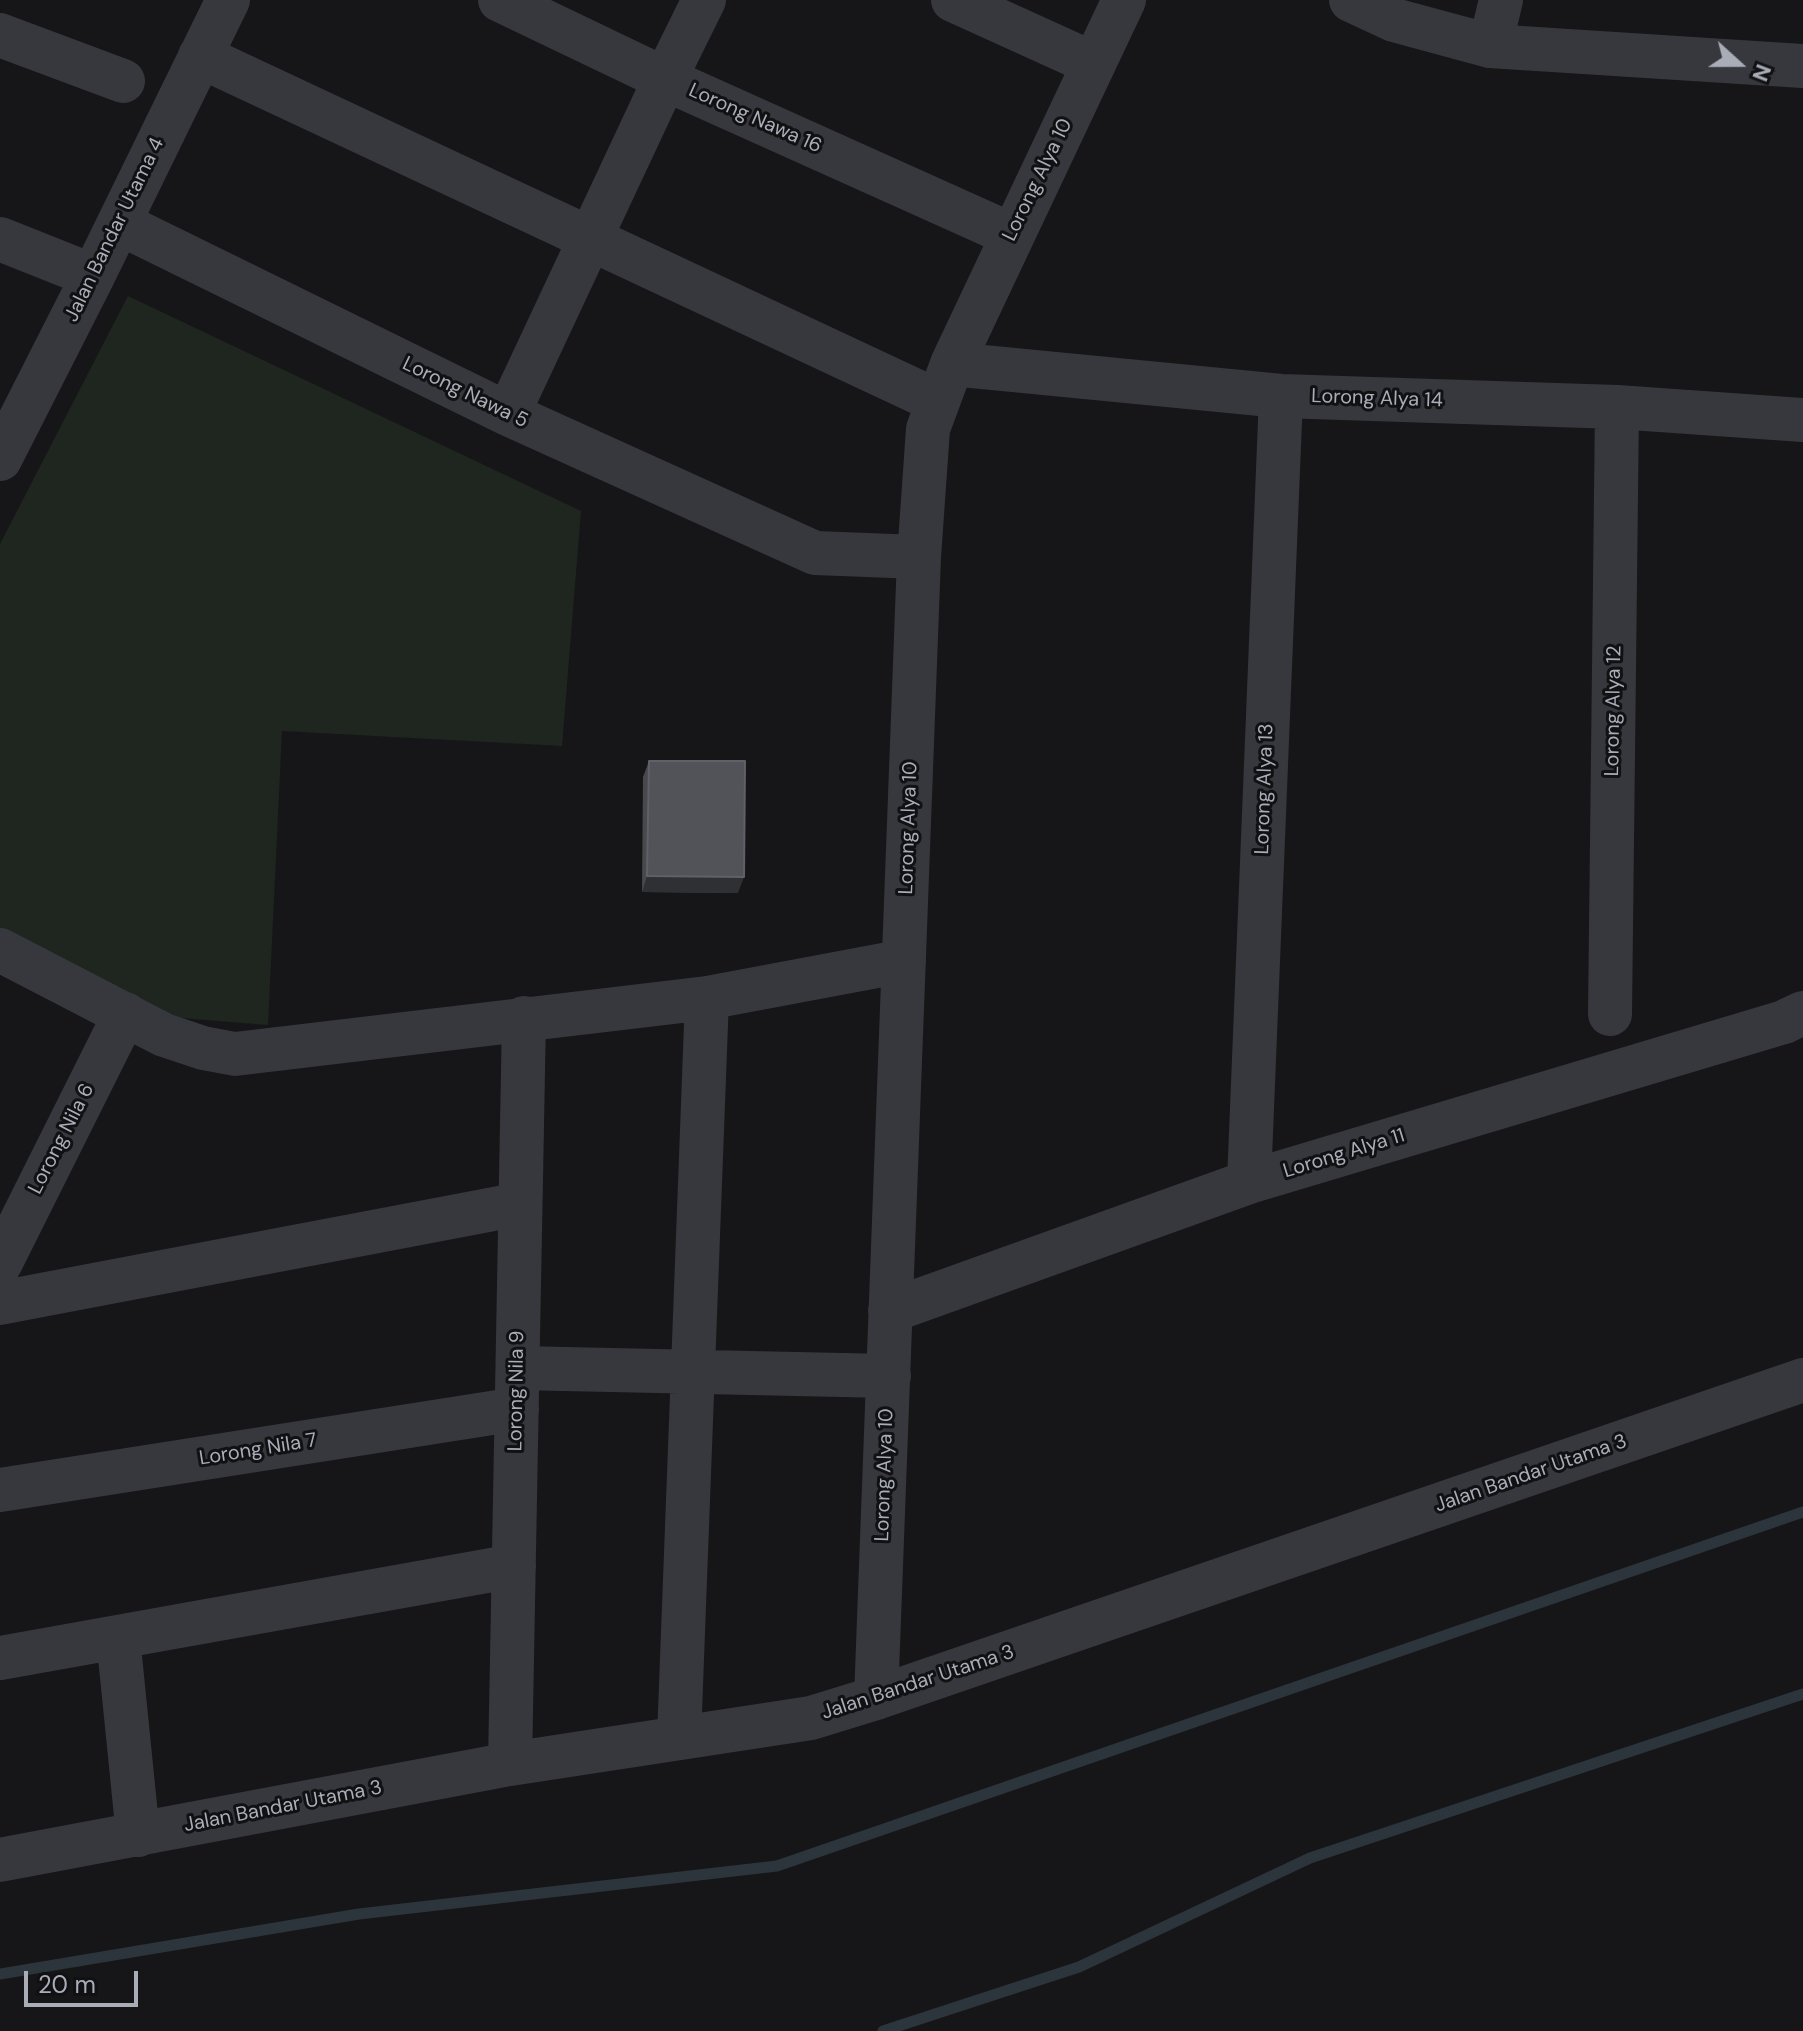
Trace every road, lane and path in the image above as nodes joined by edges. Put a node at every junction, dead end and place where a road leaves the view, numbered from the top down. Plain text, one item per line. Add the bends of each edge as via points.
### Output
1 (228, 0) edge
2 (500, 0) edge
3 (704, 0) edge
4 (953, 0) edge
5 (1124, 0) edge
6 (1351, 0) edge
7 (1501, 0) edge
8 (0, 35) edge
9 (1490, 46) junction
10 (200, 56) junction
11 (1094, 64) junction
12 (1803, 66) edge
13 (665, 79) junction
14 (123, 81) dead end
15 (119, 223) junction
16 (1012, 235) junction
17 (590, 238) junction
18 (0, 239) edge
19 (93, 276) junction
20 (945, 383) junction
21 (1281, 396) junction
22 (1617, 407) junction
23 (508, 414) junction
24 (1803, 420) edge
25 (0, 459) edge
26 (919, 557) junction
27 (0, 950) edge
28 (904, 961) junction
29 (707, 998) junction
30 (1803, 1013) edge
31 (125, 1014) junction
32 (1610, 1014) dead end
33 (524, 1018) junction
34 (1249, 1182) junction
35 (520, 1204) junction
36 (0, 1264) edge
37 (0, 1303) edge
38 (890, 1311) junction
39 (694, 1372) junction
40 (889, 1376) junction
41 (1803, 1380) edge
42 (517, 1389) junction
43 (0, 1490) edge
44 (514, 1566) junction
45 (118, 1637) junction
46 (0, 1658) edge
47 (876, 1698) junction
48 (679, 1738) junction
49 (510, 1764) junction
50 (138, 1835) junction
51 (0, 1860) edge

1 - 10 street, Jalan Bandar Utama 4
2 - 13 street, Lorong Nawa 16
3 - 13 street
4 - 11 street
5 - 11 street, Lorong Alya 10
6 - 9 street via 1394,20
7 - 9 street
8 - 14 street
9 - 12 street
10 - 15 street, Jalan Bandar Utama 4
10 - 17 street, Lorong Alya 14
11 - 16 street, Lorong Alya 10
13 - 16 street, Lorong Nawa 16
13 - 17 street
15 - 19 street, Jalan Bandar Utama 4
15 - 23 street, Lorong Nawa 5
16 - 20 street, Lorong Alya 10
17 - 20 street, Lorong Alya 14
17 - 23 street
18 - 19 street
19 - 25 street, Jalan Bandar Utama 4
20 - 21 street, Lorong Alya 14
20 - 26 street, Lorong Alya 10 via 928,429
21 - 22 street, Lorong Alya 14
21 - 34 street, Lorong Alya 13
22 - 24 street, Lorong Alya 14
22 - 32 street, Lorong Alya 12
23 - 26 street, Lorong Nawa 5 via 815,553
26 - 28 street, Lorong Alya 10
27 - 31 street
28 - 29 street
28 - 38 street, Lorong Alya 10
29 - 33 street
29 - 39 street
30 - 34 street, Lorong Alya 11
31 - 33 street via 164,1035 235,1054
31 - 36 street, Lorong Nila 6
33 - 35 street, Lorong Nila 9
34 - 38 street, Lorong Alya 11
35 - 37 street
35 - 42 street, Lorong Nila 9
38 - 40 street, Lorong Alya 10
39 - 40 street, Lorong Nila 7
39 - 42 street, Lorong Nila 7
39 - 48 street
40 - 47 street, Lorong Alya 10
41 - 47 street, Jalan Bandar Utama 3
42 - 43 street, Lorong Nila 7
42 - 44 street, Lorong Nila 9
44 - 45 street
44 - 49 street, Lorong Nila 9
45 - 46 street
45 - 50 street
47 - 48 street, Jalan Bandar Utama 3 via 811,1718
48 - 49 street, Jalan Bandar Utama 3
49 - 50 street, Jalan Bandar Utama 3
50 - 51 street, Jalan Bandar Utama 3

